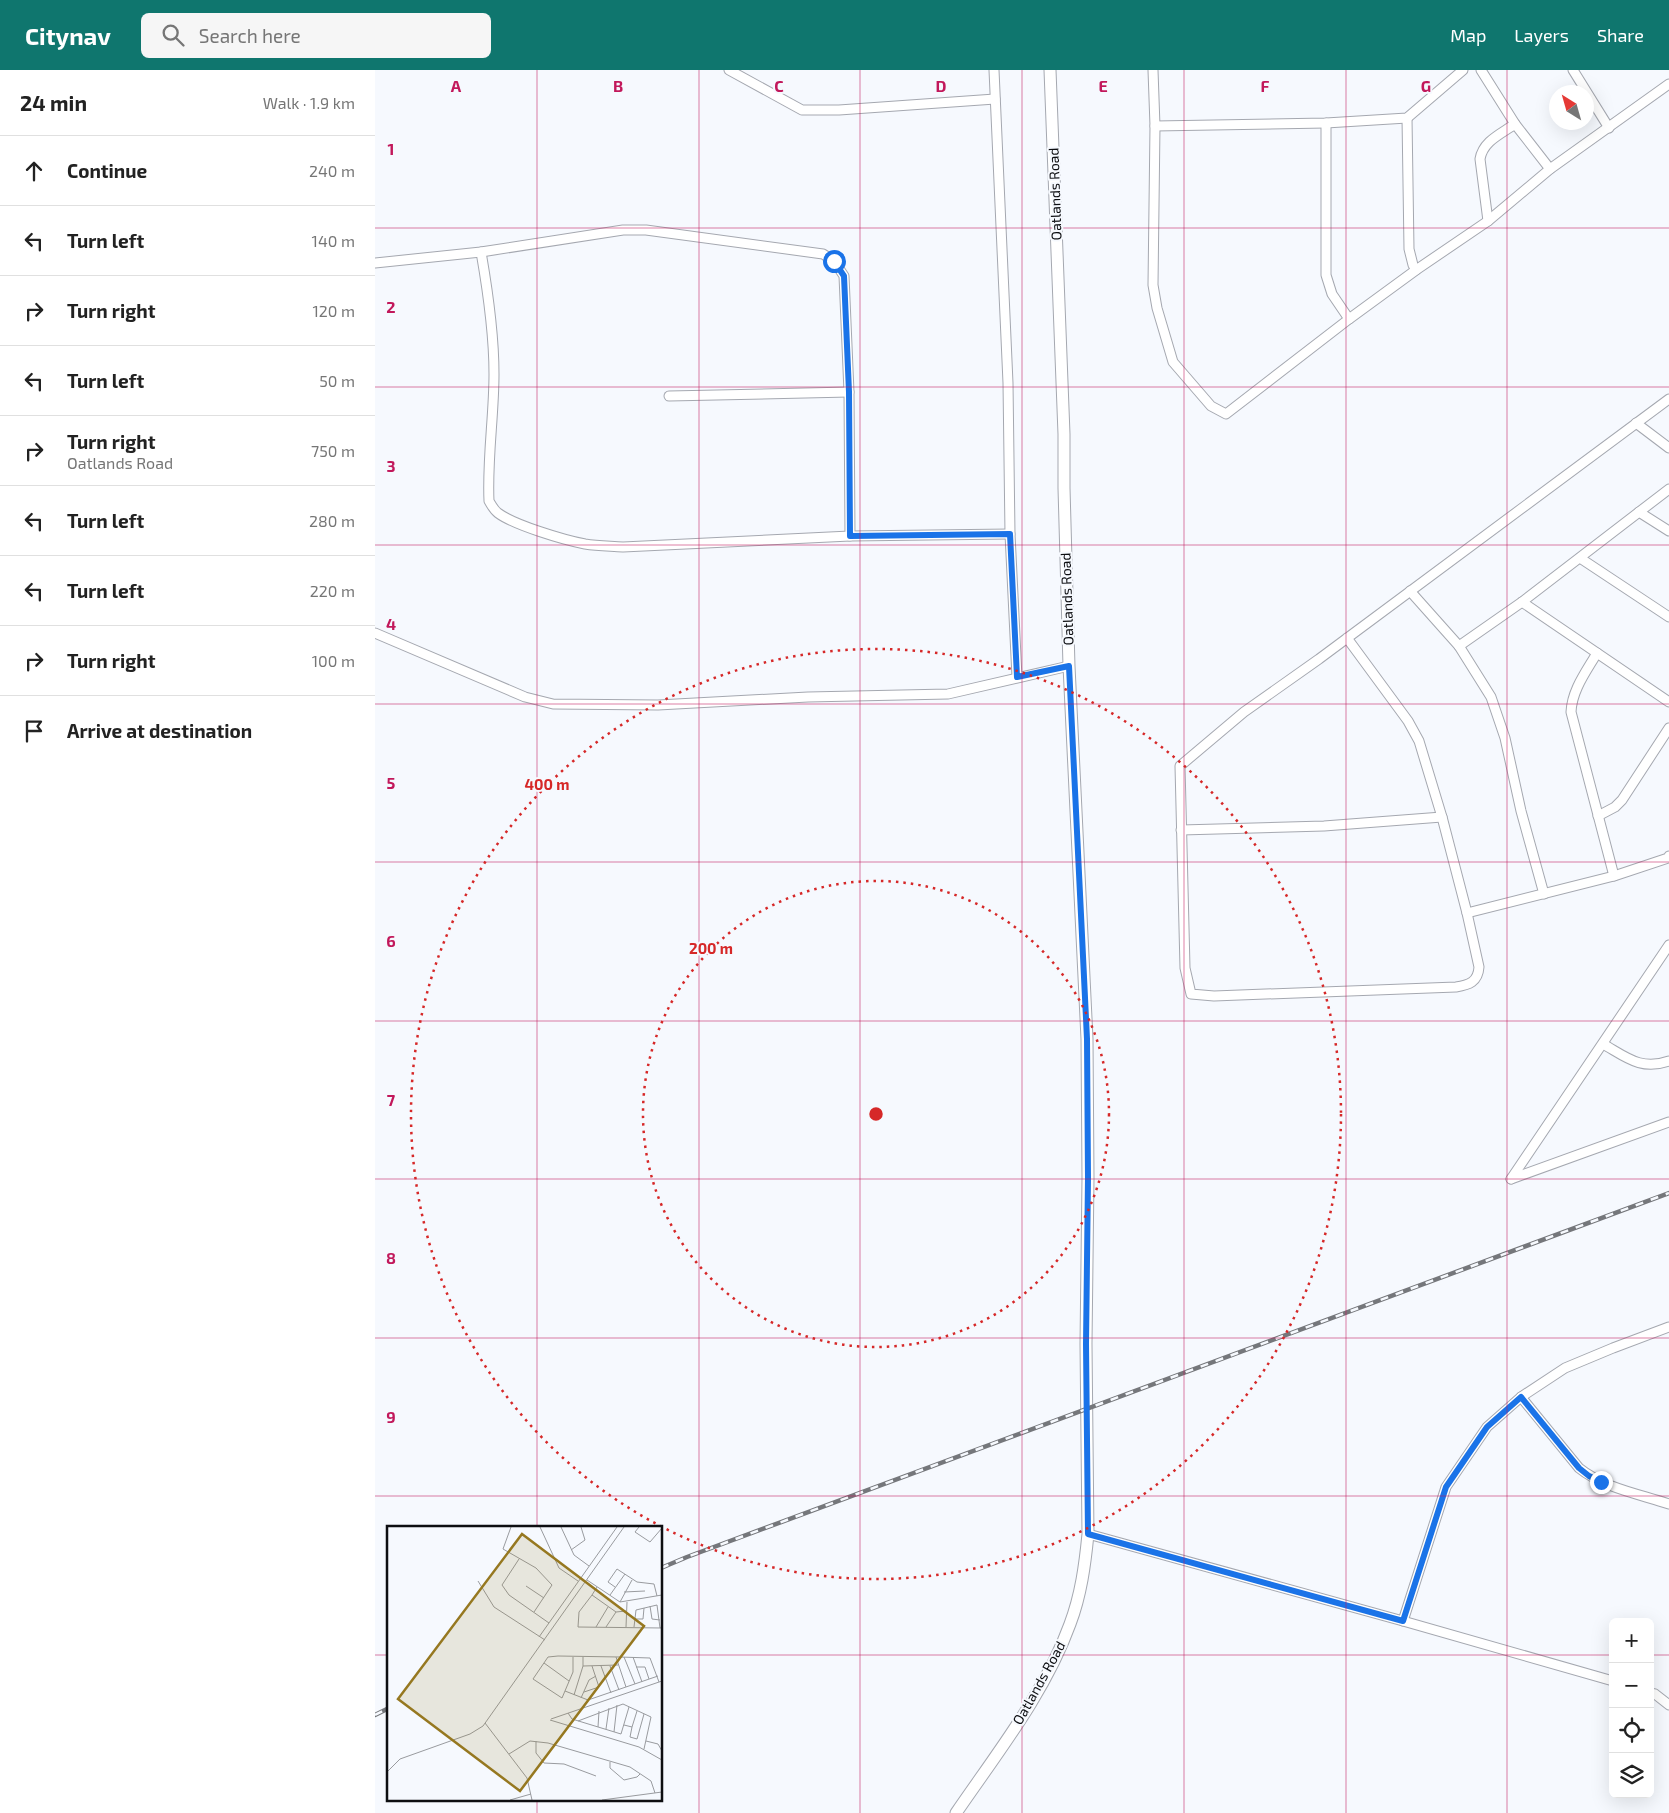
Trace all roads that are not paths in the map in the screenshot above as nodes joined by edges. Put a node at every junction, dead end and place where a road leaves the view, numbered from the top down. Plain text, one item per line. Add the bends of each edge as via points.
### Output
1 (729, 70) edge
2 (994, 70) edge
3 (1050, 70) edge
4 (1153, 70) edge
5 (1463, 70) edge
6 (1481, 70) edge
7 (1574, 70) edge
8 (1669, 84) edge
9 (995, 99) junction
10 (1407, 118) junction
11 (1326, 123) junction
12 (1515, 124) junction
13 (1155, 126) junction
14 (1609, 128) junction
15 (1550, 169) junction
16 (1488, 221) junction
17 (481, 252) junction
18 (375, 263) edge
19 (1416, 270) junction
20 (1349, 318) junction
21 (849, 392) junction
22 (669, 396) dead end
23 (1669, 399) edge
24 (1636, 423) junction
25 (1669, 448) edge
26 (1669, 489) edge
27 (1639, 512) junction
28 (1669, 531) edge
29 (1010, 534) junction
30 (850, 536) junction
31 (1580, 558) junction
32 (1410, 591) junction
33 (1522, 602) junction
34 (1669, 617) edge
35 (375, 633) edge
36 (1347, 638) junction
37 (1459, 646) junction
38 (1597, 653) junction
39 (1069, 666) junction
40 (1017, 677) junction
41 (1669, 702) edge
42 (1669, 728) edge
43 (1598, 816) junction
44 (1442, 817) junction
45 (1181, 830) junction
46 (1669, 857) edge
47 (1614, 876) junction
48 (1544, 894) junction
49 (1467, 913) junction
50 (1669, 945) edge
51 (1603, 1044) junction
52 (1669, 1061) edge
53 (1669, 1122) edge
54 (1669, 1327) edge
55 (1521, 1397) junction
56 (1669, 1504) edge
57 (1088, 1534) junction
58 (1403, 1621) junction
59 (1609, 1680) edge
60 (1654, 1694) edge
61 (1669, 1705) edge
62 (956, 1813) edge

1 - 9 street via 802,110
2 - 9 street
3 - 39 street, Oatlands Road
4 - 13 street
5 - 10 street
6 - 12 street
7 - 14 street
8 - 14 street
9 - 29 street via 1008,383
10 - 11 street
10 - 19 street via 1409,249
11 - 13 street
11 - 20 street via 1326,275 1332,294
12 - 15 street
12 - 16 street via 1486,144 1479,159
13 - 20 street via 1153,285 1157,308 1173,362 1211,406 1226,414
14 - 15 street
15 - 16 street
16 - 19 street
17 - 18 street
17 - 21 street via 623,230 646,230 823,254 834,261 844,276
17 - 30 street via 489,293 494,375 489,501 500,515 533,529 600,546
19 - 20 street
21 - 22 street
21 - 30 street
23 - 24 street
24 - 25 street
24 - 32 street
26 - 27 street
27 - 28 street
27 - 31 street
29 - 30 street
29 - 40 street
31 - 33 street
31 - 34 street
32 - 36 street
32 - 37 street
33 - 37 street
33 - 38 street
35 - 40 street via 525,697 553,704 658,705 948,694
36 - 44 street via 1414,730
36 - 45 street via 1244,712 1180,766
37 - 48 street via 1491,697 1505,738
38 - 41 street
38 - 43 street via 1575,691 1571,712
39 - 40 street
39 - 57 street, Oatlands Road via 1087,1039
42 - 43 street via 1623,800
43 - 47 street
44 - 45 street via 1325,826
44 - 49 street
45 - 49 street via 1185,968 1191,994 1214,996 1464,986 1476,980 1479,974
46 - 47 street
47 - 48 street
48 - 49 street
50 - 51 street
51 - 52 street via 1640,1063 1659,1065
51 - 53 street via 1511,1179
54 - 55 street via 1565,1368
55 - 56 street via 1589,1476
55 - 58 street via 1487,1427 1446,1487
57 - 58 street
57 - 62 street, Oatlands Road via 1080,1591 1059,1652 1026,1709
58 - 59 street
60 - 61 street

